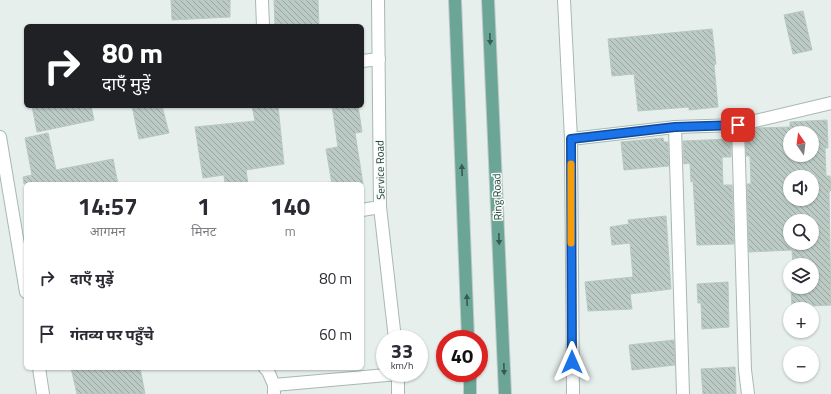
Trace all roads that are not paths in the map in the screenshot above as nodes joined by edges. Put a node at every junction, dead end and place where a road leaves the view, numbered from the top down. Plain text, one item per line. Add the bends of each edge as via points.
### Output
1 (262, 0) edge
2 (378, 0) edge
3 (455, 0) edge
4 (488, 0) edge
5 (564, 0) edge
6 (263, 24) edge
7 (379, 59) junction
8 (364, 61) edge
9 (831, 103) edge
10 (738, 125) junction
11 (675, 127) junction
12 (0, 137) edge
13 (571, 139) junction
14 (380, 207) junction
15 (364, 210) edge
16 (24, 280) edge
17 (393, 330) edge
18 (468, 330) edge
19 (39, 370) edge
20 (267, 370) edge
21 (376, 376) edge
22 (398, 382) edge
23 (470, 382) edge
24 (274, 390) edge
25 (43, 394) edge
26 (398, 394) edge
27 (470, 394) edge
28 (505, 394) edge
29 (572, 394) edge
30 (683, 394) edge
31 (748, 394) edge

1 - 6 street
2 - 7 street, Service Road
18 -> 3 main road
4 -> 28 main road, Ring Road
5 - 13 street
7 - 8 street
7 - 14 street, Service Road
9 - 10 street
10 - 11 street
10 - 31 street via 745,370
11 - 13 street
11 - 30 street
12 - 16 street
13 - 29 street
14 - 15 street
14 - 17 street, Service Road
19 - 25 street
20 - 24 street
21 - 24 street
22 - 26 street
23 - 27 main road

